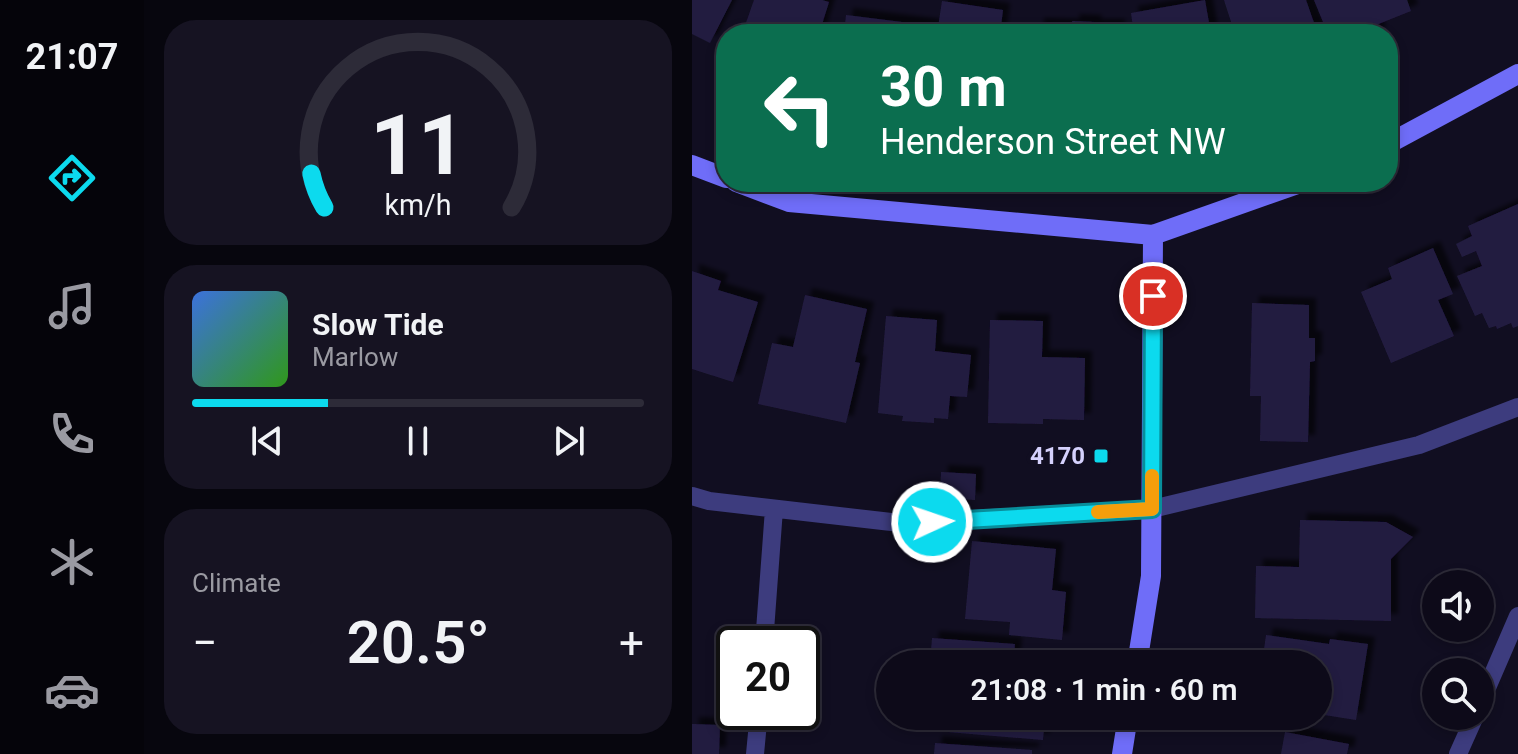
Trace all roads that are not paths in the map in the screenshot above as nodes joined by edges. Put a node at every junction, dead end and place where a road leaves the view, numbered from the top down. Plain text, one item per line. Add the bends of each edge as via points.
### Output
1 (1518, 74) edge
2 (1398, 139) edge
3 (692, 165) edge
4 (716, 174) edge
5 (762, 192) edge
6 (1275, 192) edge
7 (1153, 235) junction
8 (1518, 407) edge
9 (692, 496) edge
10 (774, 509) junction
11 (1152, 509) junction
12 (1518, 616) edge
13 (765, 626) edge
14 (1139, 650) edge
15 (1494, 672) edge
16 (757, 730) edge
17 (1126, 730) edge
18 (1469, 730) edge
19 (755, 754) edge
20 (1122, 754) edge
21 (1458, 754) edge

1 - 2 street
3 - 4 street
5 - 7 street via 789,202
6 - 7 street
7 - 11 street
8 - 11 lane via 1419,445
9 - 10 lane
10 - 11 lane via 900,523
10 - 13 lane
11 - 14 street via 1151,576
12 - 15 lane
16 - 19 lane
17 - 20 street
18 - 21 lane

